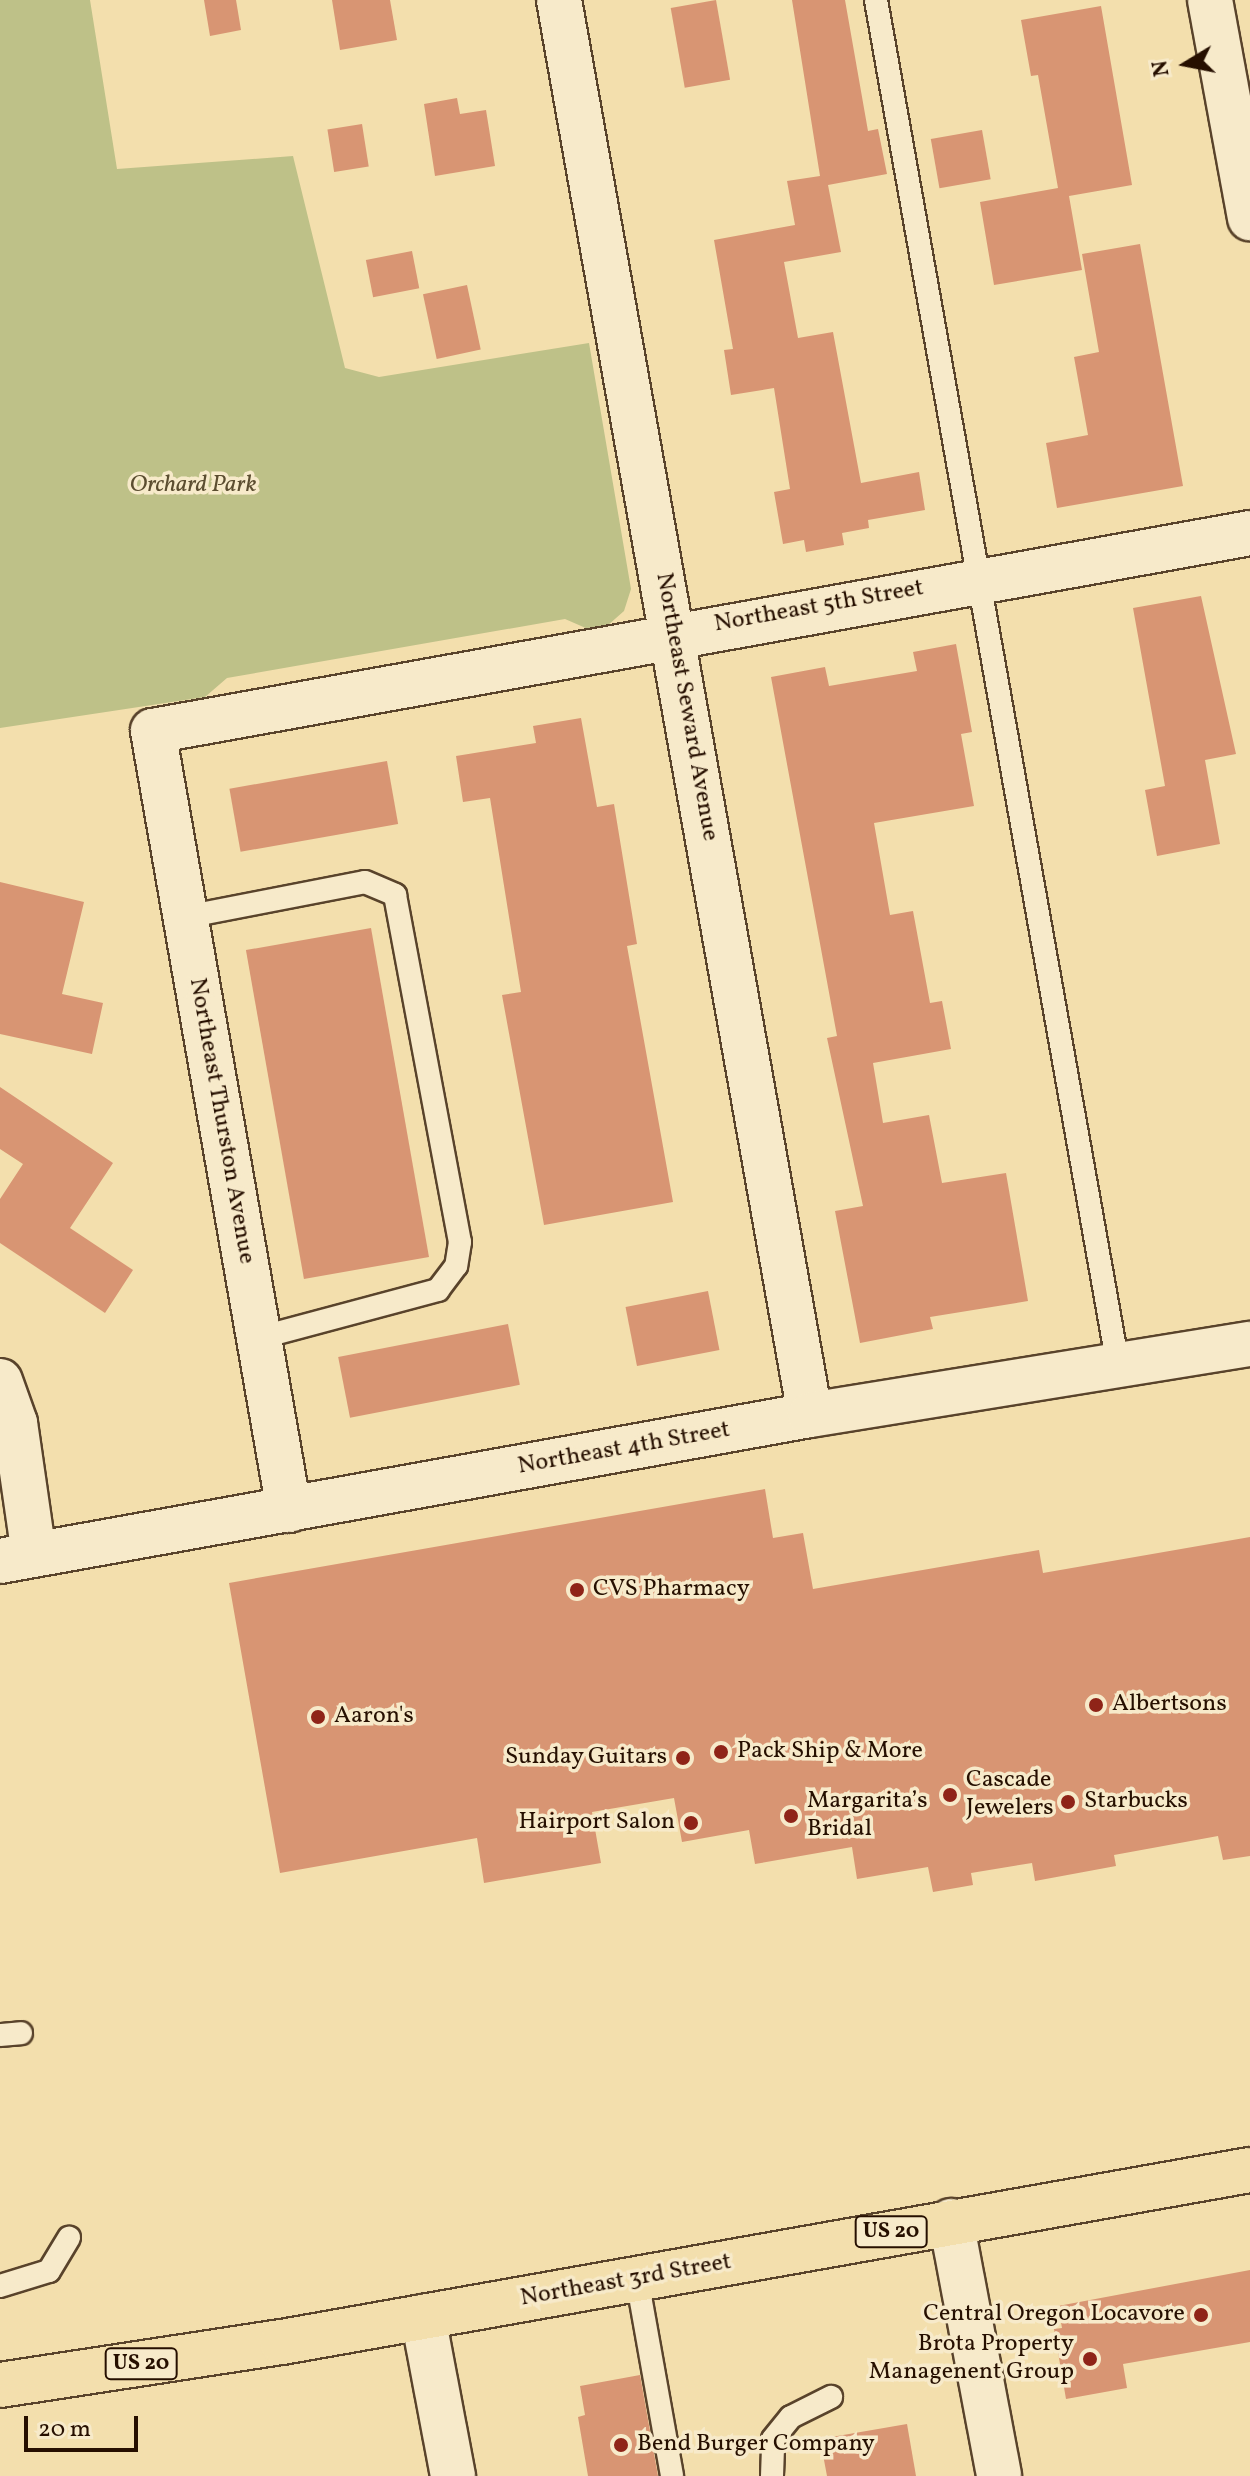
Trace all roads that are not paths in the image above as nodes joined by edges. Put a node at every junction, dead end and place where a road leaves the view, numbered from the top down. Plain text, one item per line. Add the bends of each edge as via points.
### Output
1 (559, 0) edge
2 (876, 0) edge
3 (1210, 0) edge
4 (1250, 218) edge
5 (1250, 533) edge
6 (975, 579) junction
7 (673, 634) junction
8 (153, 731) joint
9 (185, 917) junction
10 (259, 1338) junction
11 (1250, 1344) edge
12 (1118, 1365) junction
13 (0, 1381) edge
14 (810, 1415) junction
15 (289, 1510) junction
16 (17, 1558) edge
17 (1250, 2170) edge
18 (951, 2221) junction
19 (69, 2238) dead end
20 (637, 2279) junction
21 (0, 2286) edge
22 (423, 2317) junction
23 (0, 2385) edge
24 (831, 2397) dead end
25 (453, 2476) edge
26 (672, 2476) edge
27 (772, 2476) edge
28 (999, 2476) edge

1 - 7 street, Northeast Seward Avenue
2 - 6 lane
3 - 4 street
5 - 6 street, Northeast 5th Street
6 - 7 street, Northeast 5th Street
6 - 12 lane
7 - 8 street, Northeast 5th Street
7 - 14 street, Northeast Seward Avenue
8 - 9 street, Northeast Thurston Avenue
9 - 10 street, Northeast Thurston Avenue
9 - 10 lane via 365,882 395,895 460,1242 456,1266 438,1290
10 - 15 street, Northeast Thurston Avenue
11 - 12 street, Northeast 4th Street
12 - 14 street, Northeast 4th Street
13 - 16 street via 15,1423
14 - 15 street, Northeast 4th Street
15 - 16 street, Northeast 4th Street
17 - 18 main road, Northeast 3rd Street / US 20
18 - 20 main road, Northeast 3rd Street / US 20
18 - 28 street
19 - 21 lane via 49,2271
20 - 22 main road, Northeast 3rd Street / US 20
20 - 26 lane
22 - 23 main road, Northeast 3rd Street / US 20
22 - 25 street
24 - 27 lane via 791,2417 773,2439

